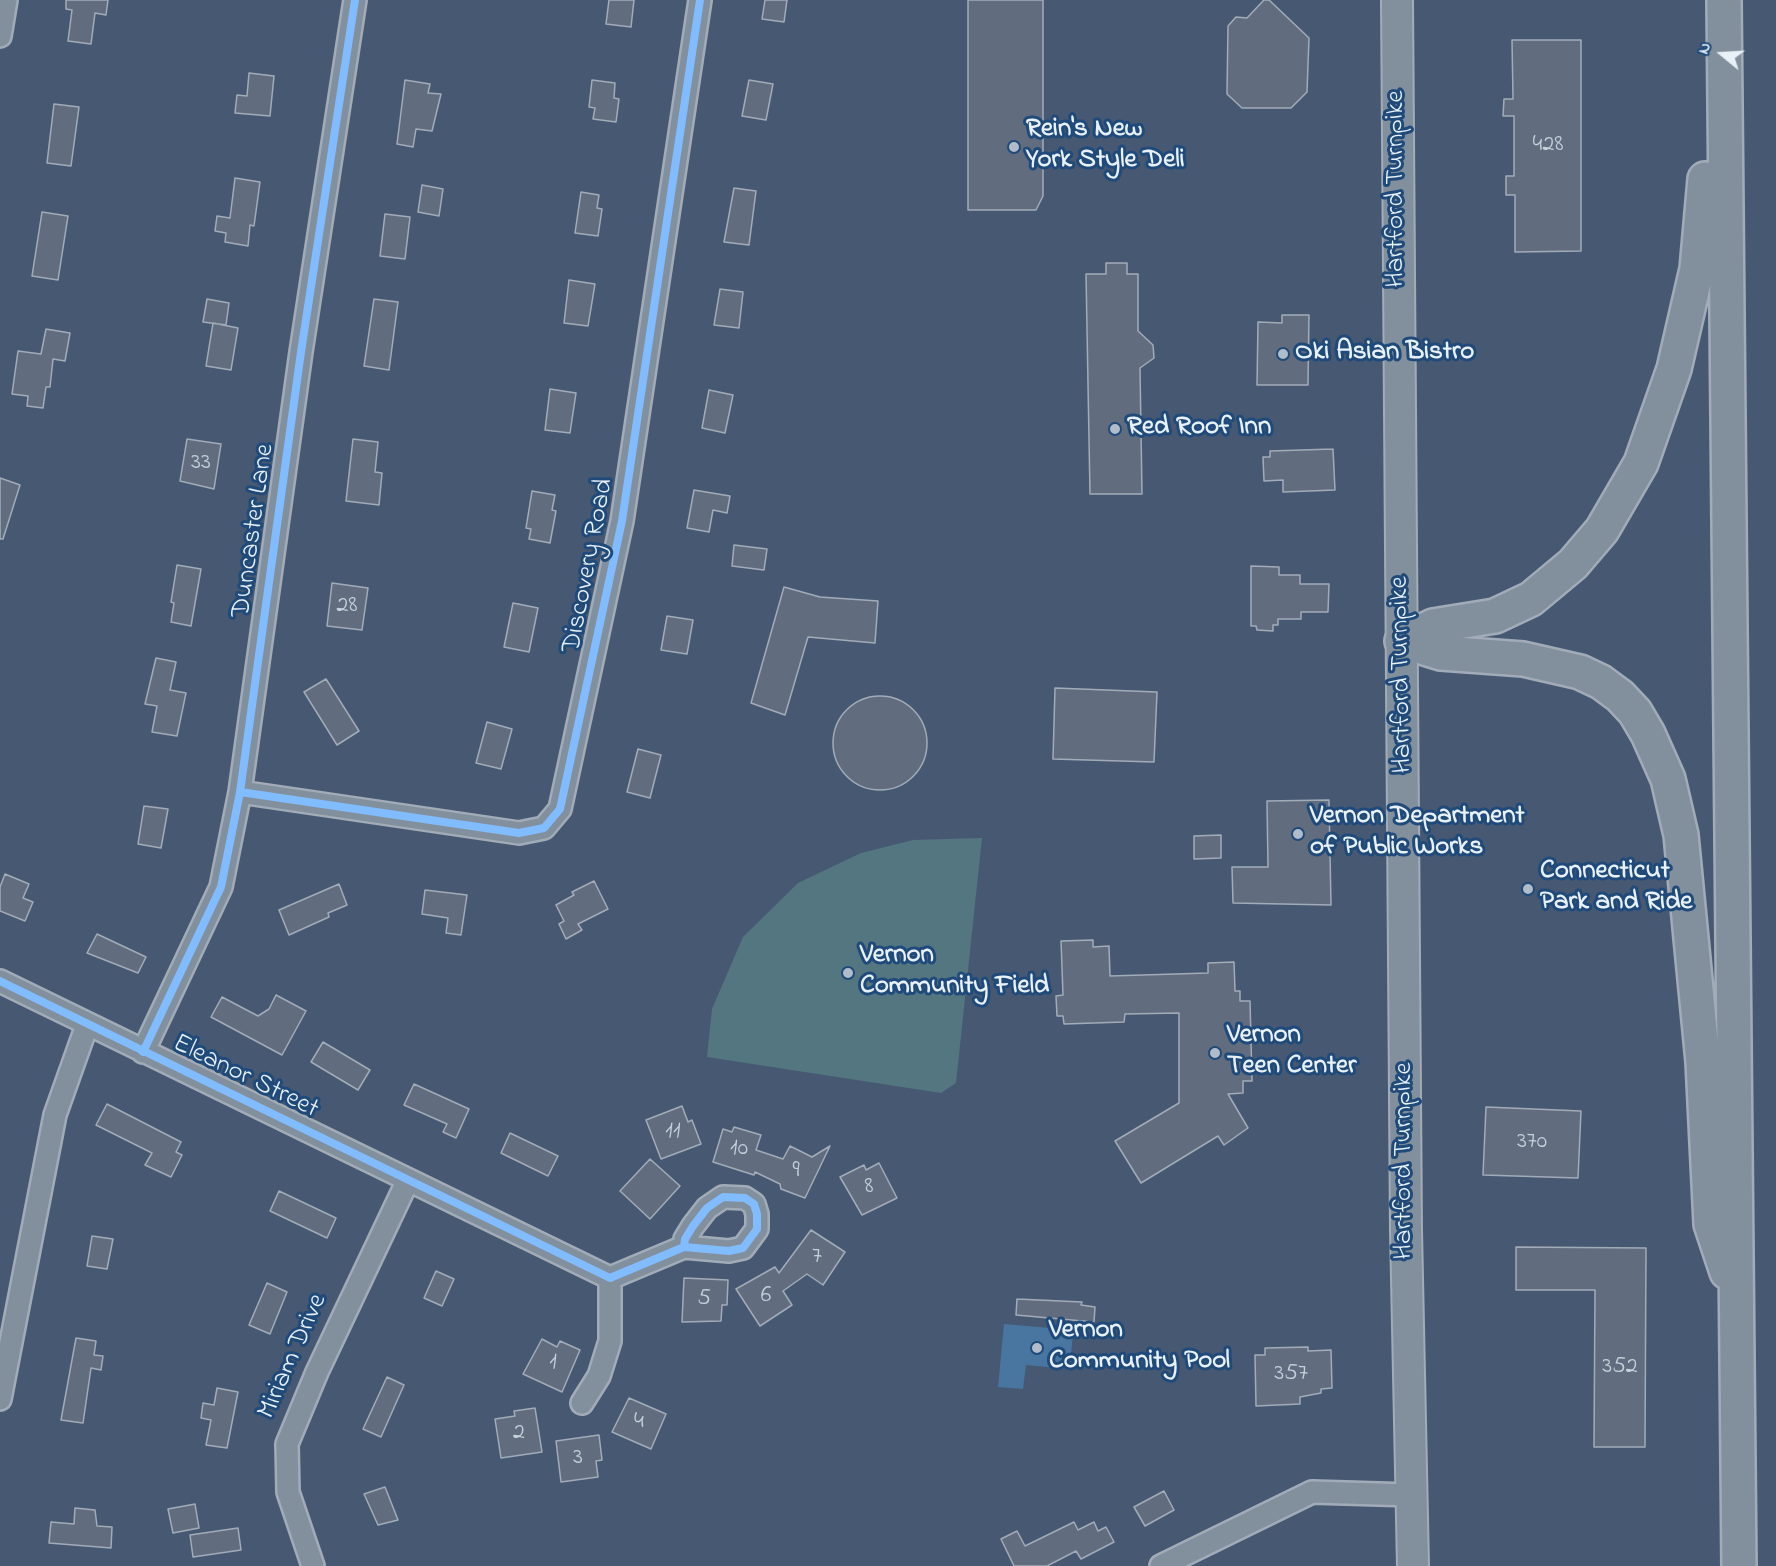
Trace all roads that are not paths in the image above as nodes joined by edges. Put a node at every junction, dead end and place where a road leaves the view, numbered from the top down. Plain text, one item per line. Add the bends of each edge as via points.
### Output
1 (6, 0) edge
2 (355, 0) edge
3 (700, 0) edge
4 (1397, 0) edge
5 (1724, 0) edge
6 (0, 36) edge
7 (1725, 78) junction
8 (1402, 641) junction
9 (240, 792) junction
10 (0, 981) edge
11 (87, 1025) junction
12 (143, 1052) junction
13 (408, 1180) junction
14 (684, 1247) dead end
15 (610, 1278) junction
16 (1737, 1301) junction
17 (0, 1399) edge
18 (582, 1403) dead end
19 (1412, 1495) junction
20 (312, 1566) edge
21 (1161, 1566) edge
22 (1413, 1566) edge
23 (1739, 1566) edge

1 - 6 street
2 - 9 street, Duncaster Lane
3 - 9 street, Discovery Road via 622,521 560,809 544,828 519,833
4 - 8 main road, Hartford Turnpike
5 - 7 highway
7 - 8 highway via 1706,143 1703,220 1689,309 1666,395 1632,480 1588,548 1531,599 1494,616 1433,626
7 - 16 highway
8 - 16 highway via 1441,653 1523,659 1580,672 1620,696 1648,734 1668,779 1681,835 1703,1062 1711,1224
8 - 19 main road, Hartford Turnpike
9 - 12 street, Duncaster Lane via 221,887
10 - 11 street, Eleanor Street
11 - 12 street, Eleanor Street
11 - 17 street via 55,1115
12 - 13 street, Eleanor Street
13 - 15 street, Eleanor Street
13 - 20 street, Miriam Drive via 287,1444 288,1492
14 - 15 street
15 - 18 street via 610,1341 599,1376
16 - 23 highway
19 - 21 street via 1312,1492
19 - 22 main road, Hartford Turnpike

